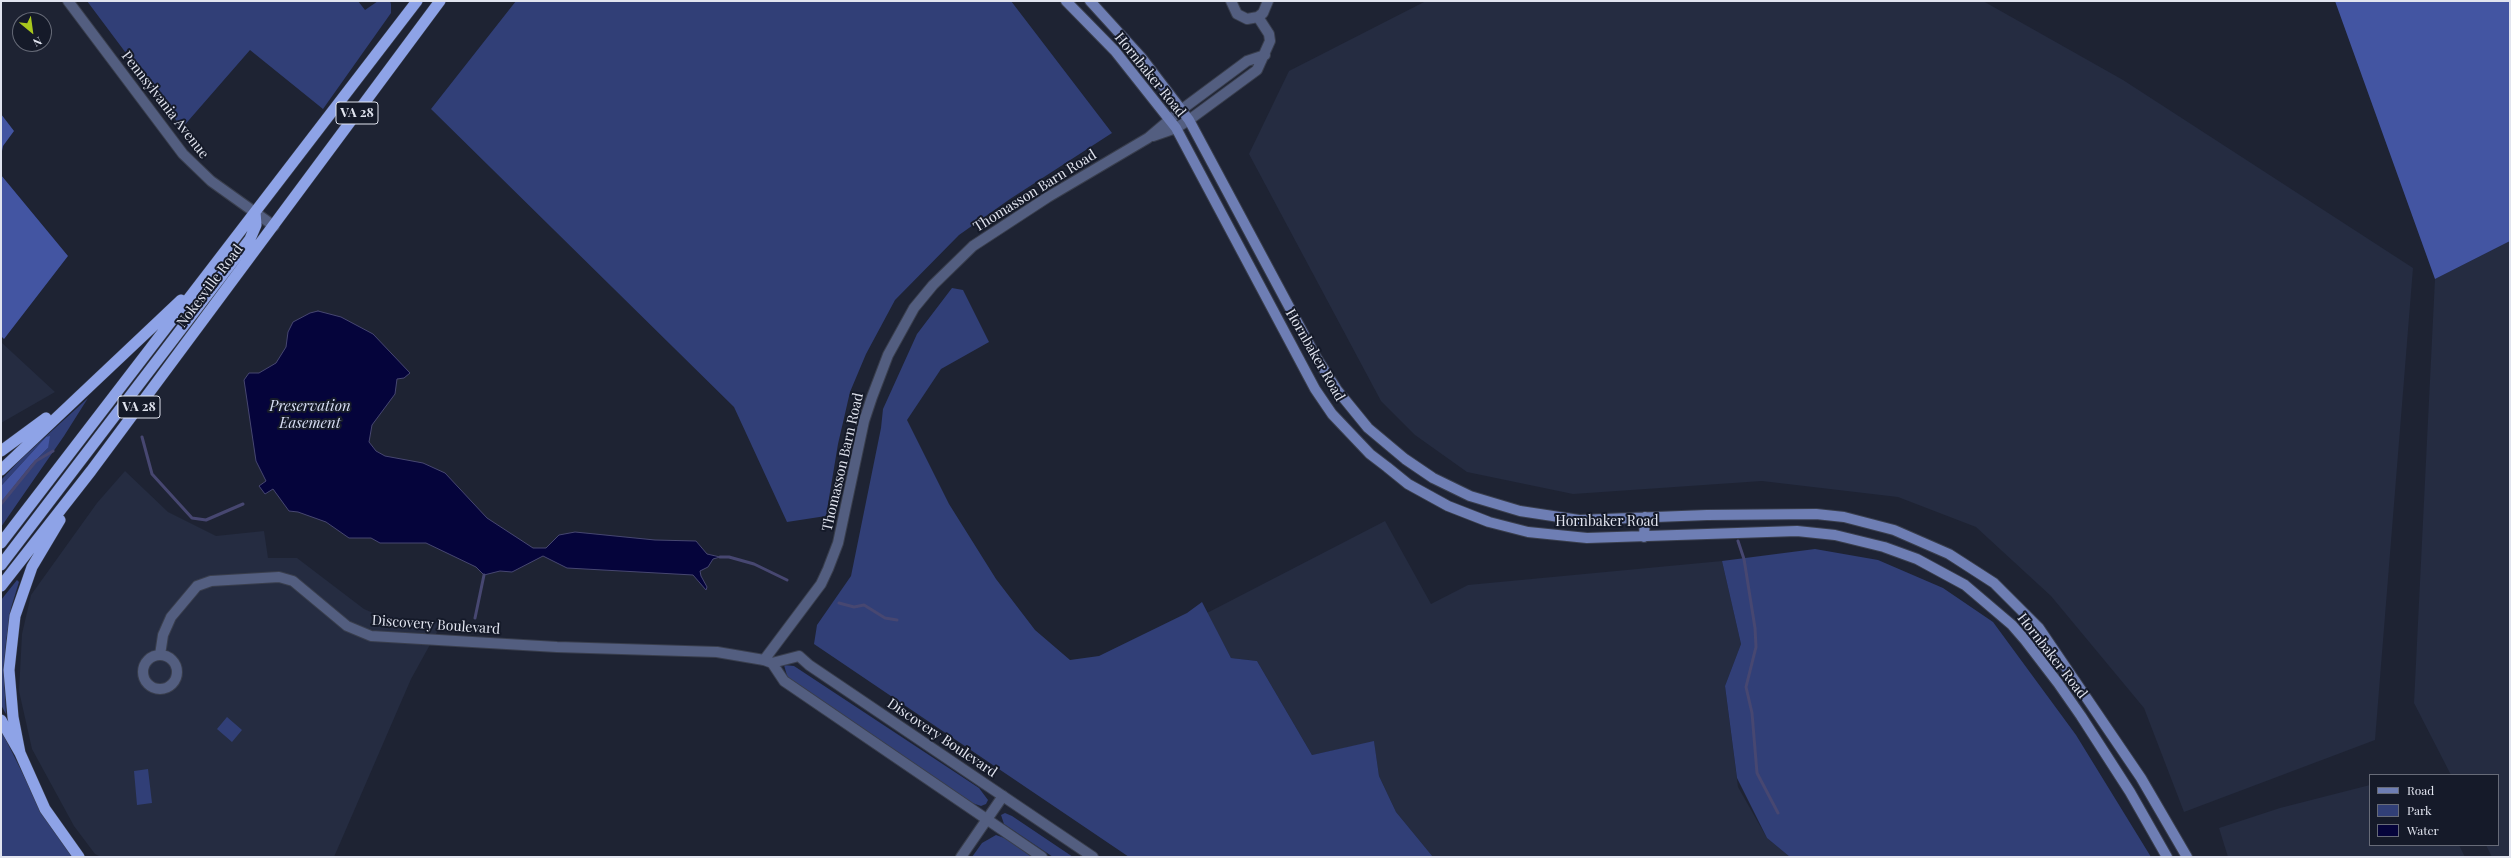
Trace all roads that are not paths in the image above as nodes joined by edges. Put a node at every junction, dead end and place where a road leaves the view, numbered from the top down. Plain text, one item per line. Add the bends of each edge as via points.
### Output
1 (68, 1) edge
2 (417, 1) edge
3 (440, 1) edge
4 (1066, 1) edge
5 (1090, 1) edge
6 (1231, 1) edge
7 (1268, 1) edge
8 (1258, 17) junction
9 (1265, 55) junction
10 (1182, 110) junction
11 (1170, 119) junction
12 (1189, 120) junction
13 (1176, 128) junction
14 (1148, 138) junction
15 (255, 212) junction
16 (274, 226) junction
17 (206, 276) junction
18 (88, 386) junction
19 (1, 451) edge
20 (1, 470) edge
21 (91, 471) junction
22 (1645, 517) junction
23 (1644, 537) junction
24 (1, 543) edge
25 (1, 565) edge
26 (1, 586) edge
27 (160, 655) dead end
28 (768, 661) junction
29 (1, 720) edge
30 (20, 753) junction
31 (1003, 796) junction
32 (987, 820) junction
33 (79, 857) edge
34 (961, 857) edge
35 (1042, 857) edge
36 (1093, 857) edge
37 (2167, 857) edge
38 (2187, 857) edge

1 - 15 street, Pennsylvania Avenue via 183,154 211,181
2 - 15 highway, Nokesville Road / VA 28
3 - 16 highway, Nokesville Road / VA 28
4 - 11 main road, Hornbaker Road via 1115,52
5 - 10 main road, Hornbaker Road via 1141,57
6 - 8 street via 1233,10 1241,18
7 - 8 street via 1266,9
8 - 9 street, Thomasson Barn Road via 1269,34 1270,41
9 - 10 street, Thomasson Barn Road via 1247,61
9 - 12 street, Thomasson Barn Road via 1257,70
10 - 11 street, Thomasson Barn Road
10 - 12 main road, Hornbaker Road
11 - 13 main road, Hornbaker Road
11 - 14 street, Thomasson Barn Road
12 - 13 street, Thomasson Barn Road
12 - 22 main road, Hornbaker Road via 1316,357 1337,390 1368,428 1405,459 1433,478 1492,505 1520,512 1579,520
13 - 14 street, Thomasson Barn Road
13 - 23 main road, Hornbaker Road via 1315,389 1332,414 1370,454 1408,484 1431,497 1489,522 1556,537
14 - 28 street, Thomasson Barn Road via 1048,197 973,246 933,285 914,308 888,355 870,403 838,543 828,569
15 - 16 street, Pennsylvania Avenue
15 - 17 highway, Nokesville Road / VA 28
15 - 25 highway via 256,225 250,239
16 - 21 highway, Nokesville Road / VA 28
17 - 18 highway
17 - 24 highway, Nokesville Road / VA 28
18 - 19 highway
18 - 20 highway
21 - 26 highway, Nokesville Road / VA 28
21 - 30 highway via 32,567 15,616 9,670 13,717
22 - 23 main road
22 - 38 main road, Hornbaker Road via 1781,513 1844,517 1894,530 1930,544 1967,564 1994,583 2039,628 2141,778
23 - 37 main road, Hornbaker Road via 1797,531 1835,534 1917,559 1954,578 2012,625 2058,683 2130,792
27 - 28 street, Discovery Boulevard via 168,623 197,586 211,581 279,577 293,582 347,626 371,636 557,647 717,652
28 - 31 street, Discovery Boulevard via 799,656
28 - 32 street via 784,681
29 - 30 highway
30 - 33 highway via 45,809
31 - 32 street
31 - 36 street, Discovery Boulevard
32 - 34 street
32 - 35 street

